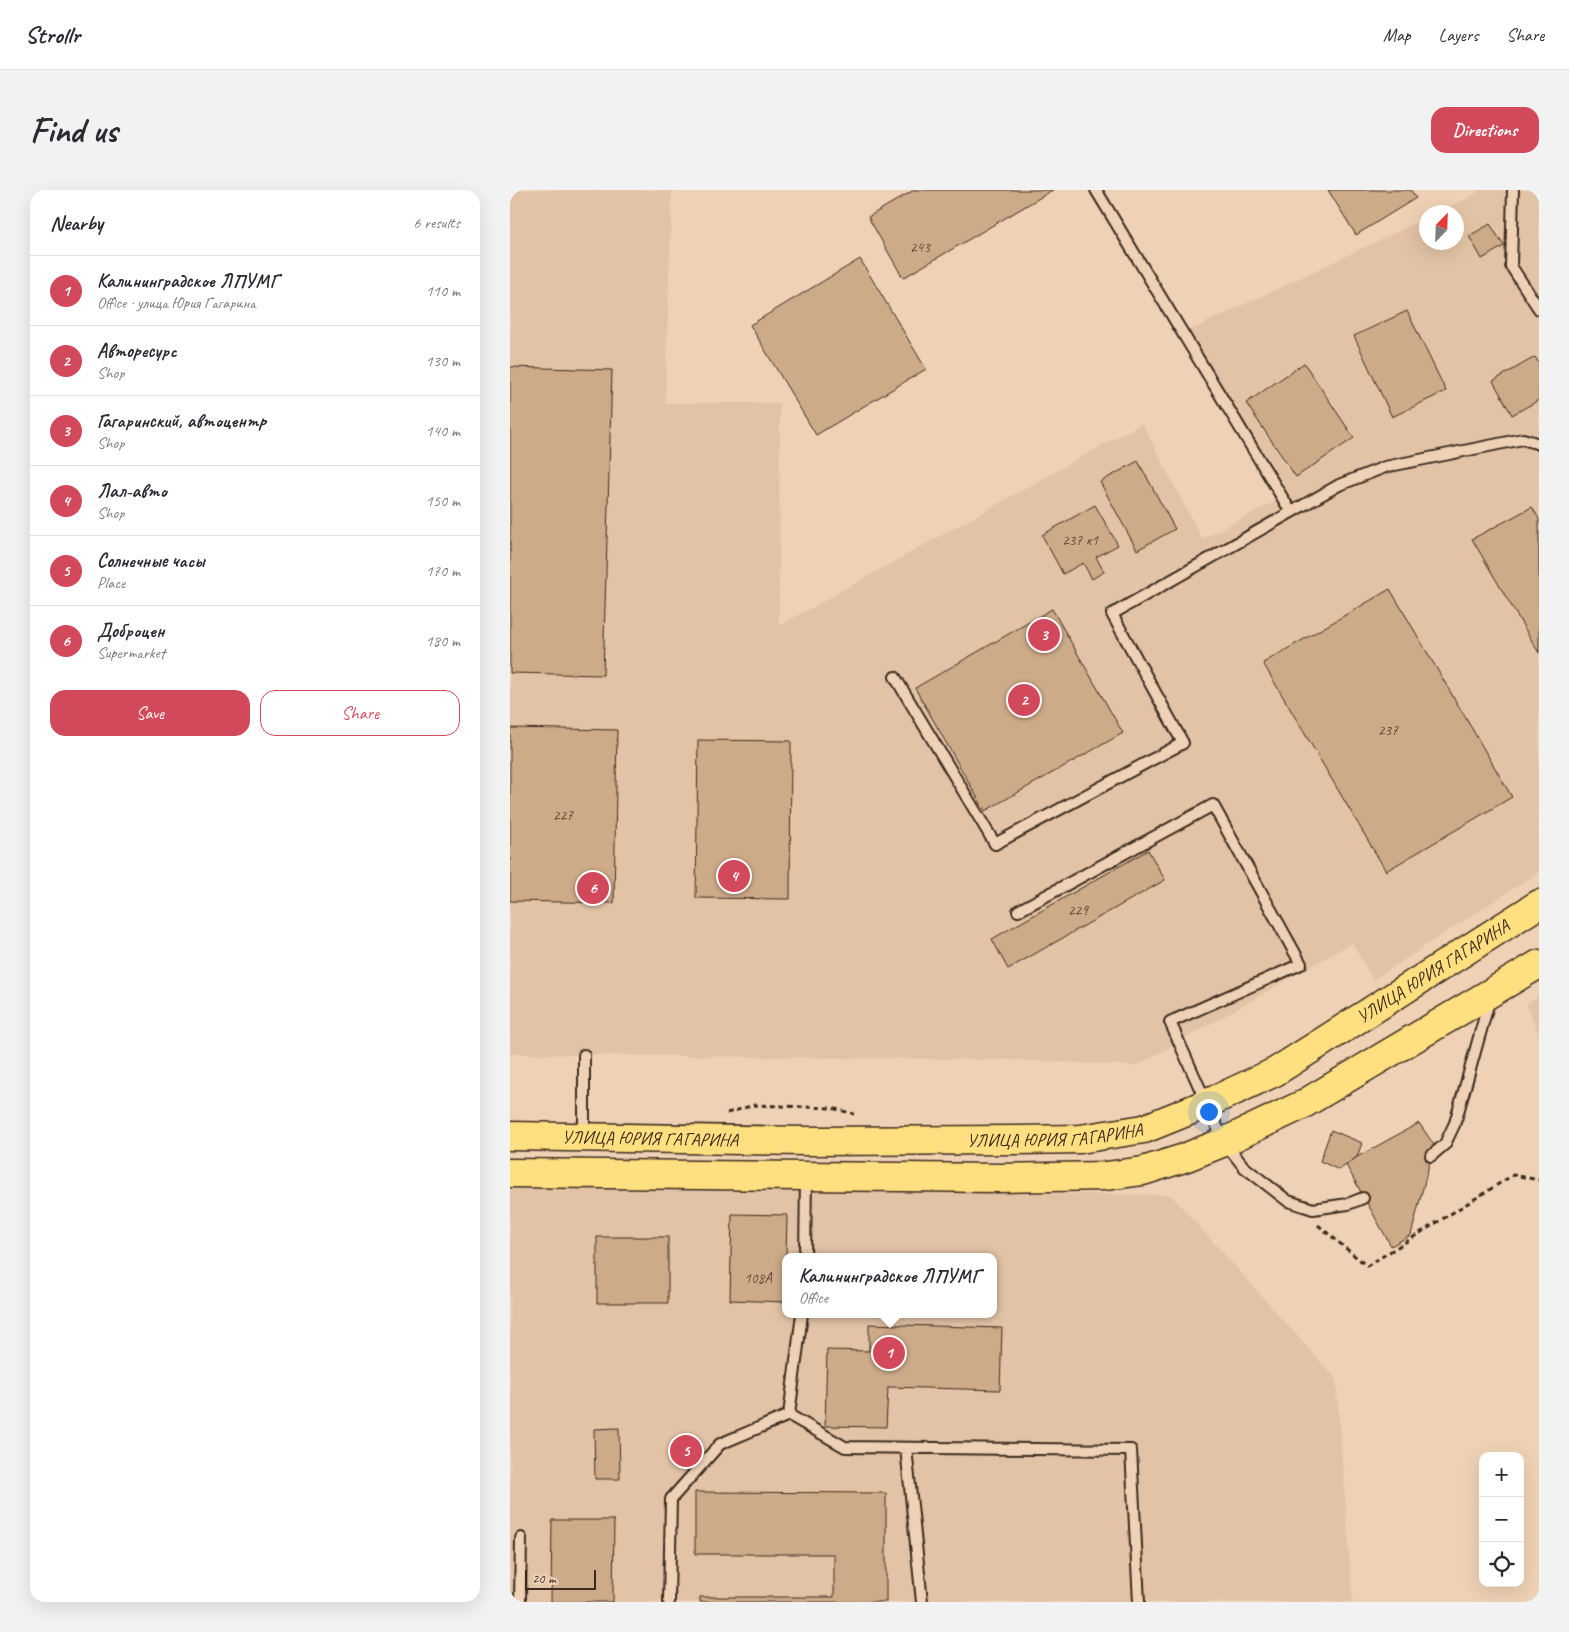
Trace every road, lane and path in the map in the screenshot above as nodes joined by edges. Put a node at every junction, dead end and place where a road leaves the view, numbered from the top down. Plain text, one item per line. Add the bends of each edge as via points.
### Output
1 (1096, 190) edge
2 (1513, 190) edge
3 (1539, 309) edge
4 (1539, 444) edge
5 (1291, 512) junction
6 (895, 677) dead end
7 (1539, 904) edge
8 (1018, 911) dead end
9 (1539, 964) edge
10 (1492, 992) junction
11 (584, 1055) dead end
12 (1206, 1104) junction
13 (720, 1115) dead end
14 (858, 1115) dead end
15 (510, 1136) edge
16 (584, 1137) junction
17 (1224, 1142) junction
18 (1431, 1156) dead end
19 (510, 1173) edge
20 (806, 1176) junction
21 (1539, 1180) edge
22 (1363, 1198) dead end
23 (1316, 1224) dead end
24 (805, 1253) edge
25 (801, 1318) edge
26 (789, 1415) junction
27 (906, 1448) junction
28 (521, 1538) dead end
29 (520, 1602) edge
30 (669, 1602) edge
31 (922, 1602) edge
32 (1139, 1602) edge

1 - 5 lane
2 - 3 lane via 1511,266
4 - 5 lane via 1523,439 1385,467 1339,484
5 - 6 lane via 1112,614 1183,743 995,844
7 - 12 main road, УЛИЦА ЮРИЯ ГАГАРИНА via 1275,1072
8 - 12 lane via 1213,805 1301,964 1170,1022
9 - 10 main road, УЛИЦА ЮРИЯ ГАГАРИНА
10 - 17 main road, УЛИЦА ЮРИЯ ГАГАРИНА via 1302,1105
10 - 18 lane via 1455,1123 1445,1144
11 - 16 lane
12 - 16 main road, УЛИЦА ЮРИЯ ГАГАРИНА via 1144,1129 1080,1139
12 - 17 lane
13 - 14 path via 754,1105 832,1108
15 - 16 main road, УЛИЦА ЮРИЯ ГАГАРИНА
17 - 20 main road, УЛИЦА ЮРИЯ ГАГАРИНА via 1143,1171 1106,1176
17 - 22 lane via 1244,1167 1288,1200 1313,1209 1348,1204
19 - 20 main road, УЛИЦА ЮРИЯ ГАГАРИНА
20 - 24 lane
21 - 23 path via 1513,1176 1367,1266
25 - 26 lane
26 - 27 lane via 844,1448
26 - 30 lane via 720,1444 671,1499
27 - 31 lane
27 - 32 lane via 1131,1450
28 - 29 lane

